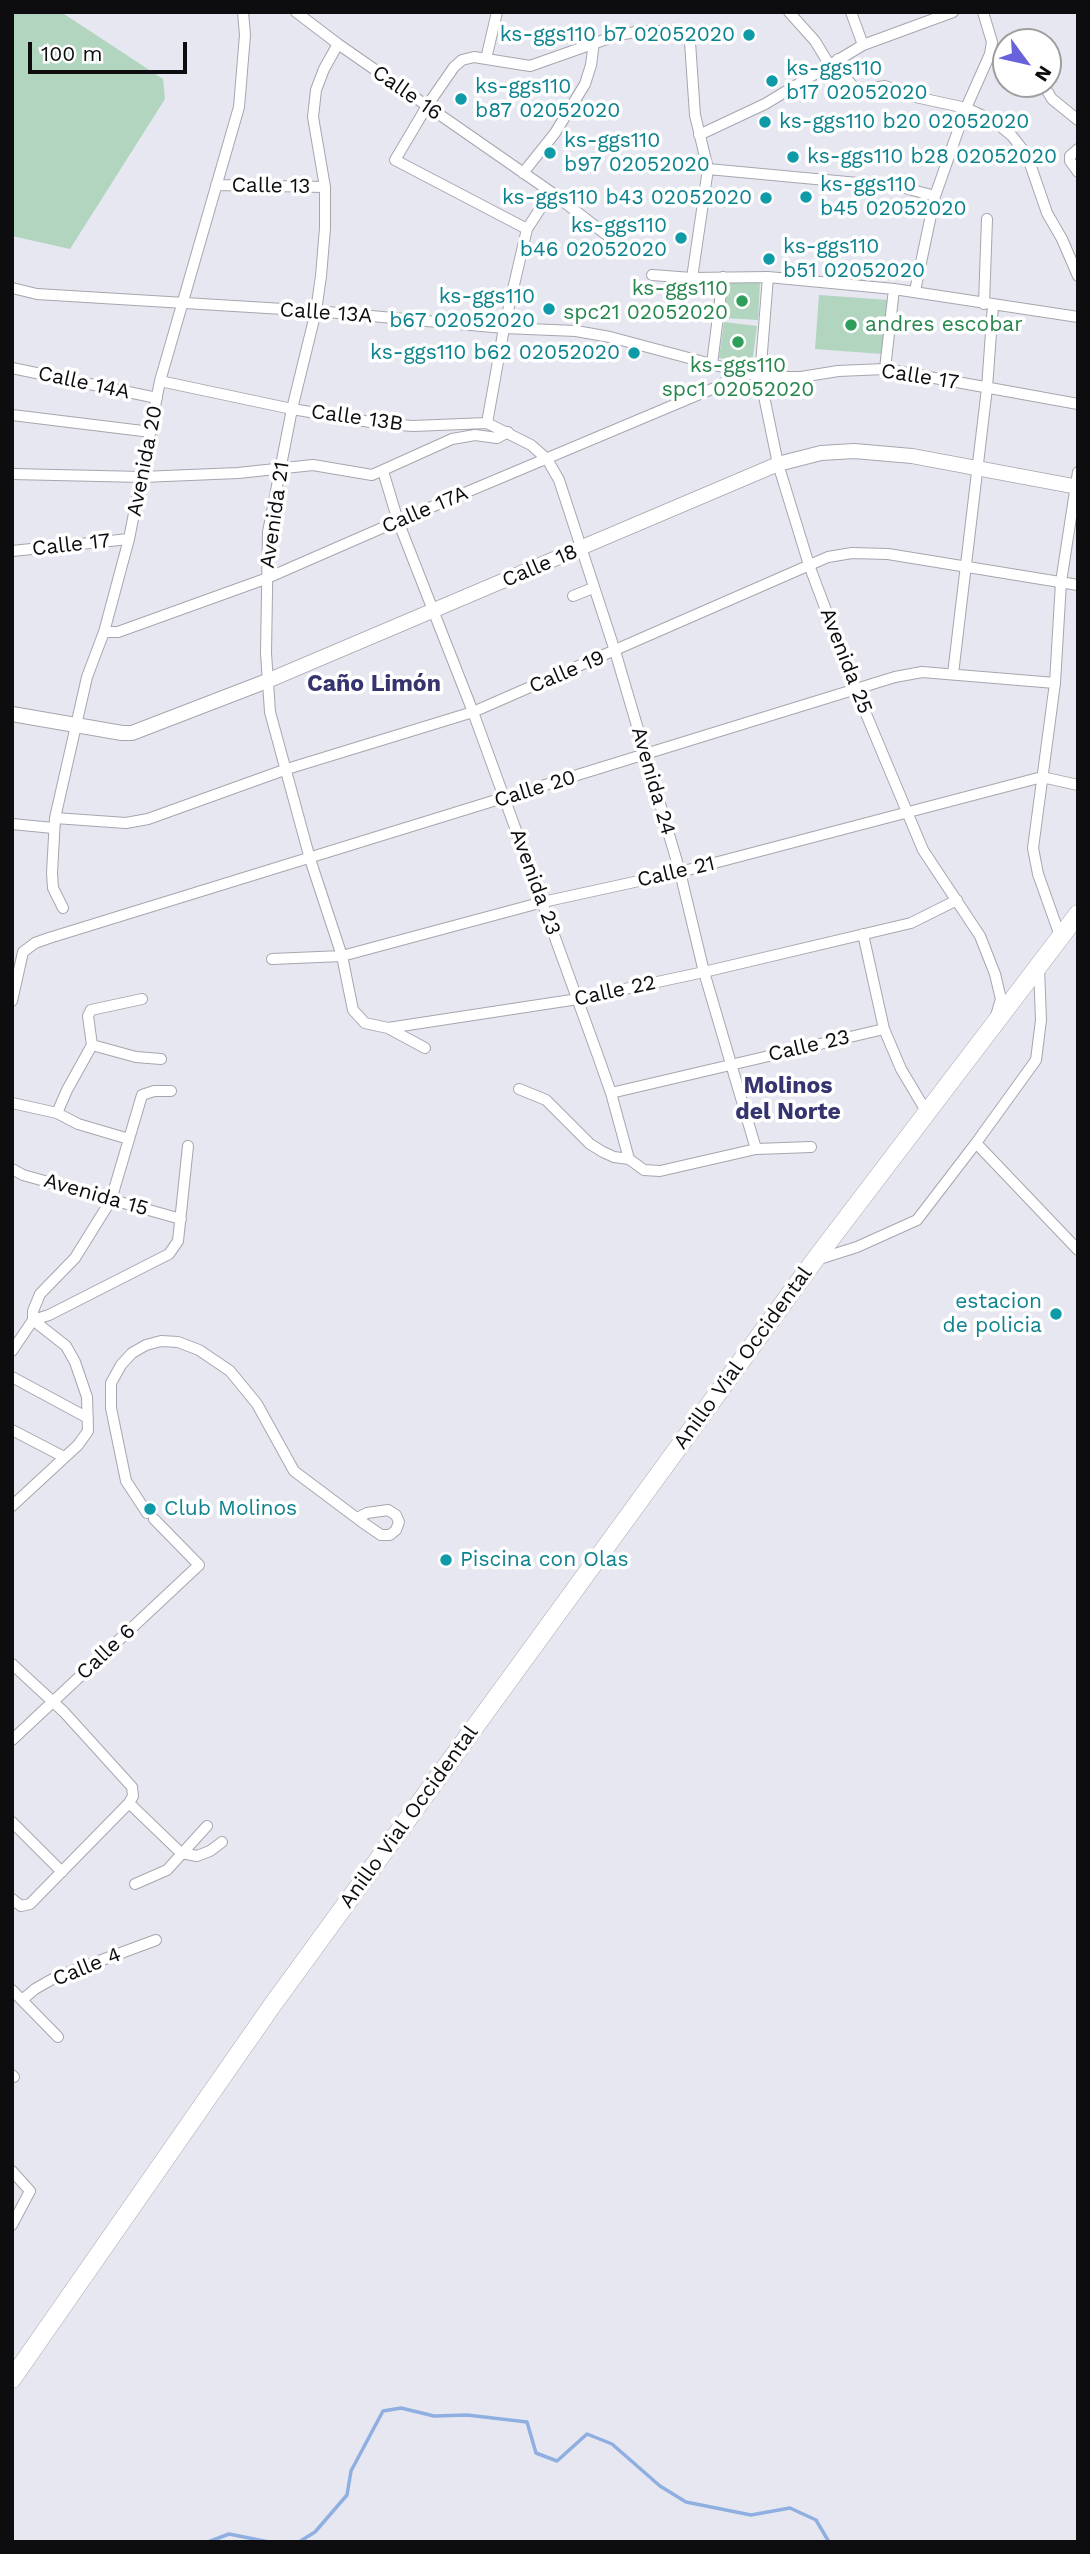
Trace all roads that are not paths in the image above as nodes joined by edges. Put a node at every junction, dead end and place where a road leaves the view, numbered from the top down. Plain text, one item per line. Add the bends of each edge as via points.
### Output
1 (243, 12) edge
2 (296, 12) edge
3 (497, 12) edge
4 (789, 12) edge
5 (851, 12) edge
6 (953, 12) edge
7 (983, 12) edge
8 (594, 41) junction
9 (338, 44) junction
10 (863, 45) junction
11 (990, 54) joint
12 (486, 59) junction
13 (833, 61) junction
14 (1051, 98) edge
15 (426, 106) junction
16 (966, 108) junction
17 (1078, 120) edge
18 (699, 135) junction
19 (1078, 149) edge
20 (708, 169) junction
21 (1078, 172) edge
22 (523, 173) junction
23 (216, 185) junction
24 (325, 187) junction
25 (551, 192) junction
26 (935, 196) junction
27 (987, 219) dead end
28 (527, 229) junction
29 (621, 246) dead end
30 (652, 275) dead end
31 (1078, 276) edge
32 (723, 277) junction
33 (768, 277) junction
34 (692, 278) junction
35 (12, 288) edge
36 (894, 289) junction
37 (915, 291) junction
38 (184, 303) junction
39 (989, 305) junction
40 (316, 311) junction
41 (1078, 317) edge
42 (503, 328) junction
43 (712, 364) junction
44 (12, 368) edge
45 (885, 369) junction
46 (740, 372) junction
47 (760, 377) junction
48 (160, 381) junction
49 (987, 388) junction
50 (157, 398) junction
51 (1078, 404) edge
52 (292, 409) junction
53 (12, 415) edge
54 (488, 423) junction
55 (151, 432) junction
56 (508, 432) junction
57 (547, 459) junction
58 (778, 464) junction
59 (976, 467) junction
60 (281, 468) junction
61 (383, 471) junction
62 (12, 474) edge
63 (142, 477) junction
64 (1077, 482) edge
65 (398, 521) junction
66 (130, 539) junction
67 (581, 549) junction
68 (12, 551) edge
69 (809, 565) junction
70 (965, 567) junction
71 (265, 579) junction
72 (1061, 582) junction
73 (1078, 585) edge
74 (593, 588) junction
75 (573, 596) dead end
76 (434, 610) junction
77 (104, 632) junction
78 (615, 651) junction
79 (953, 674) junction
80 (267, 681) junction
81 (1055, 683) junction
82 (856, 690) junction
83 (473, 712) junction
84 (12, 714) edge
85 (76, 724) junction
86 (646, 755) junction
87 (287, 769) junction
88 (1042, 777) junction
89 (1078, 785) edge
90 (504, 799) junction
91 (906, 814) junction
92 (54, 823) junction
93 (12, 824) edge
94 (310, 859) junction
95 (680, 872) junction
96 (957, 900) junction
97 (543, 902) junction
98 (63, 908) dead end
99 (1078, 914) edge
100 (863, 934) junction
101 (1060, 936) junction
102 (12, 945) edge
103 (23, 952) junction
104 (342, 956) junction
105 (272, 959) dead end
106 (1038, 965) junction
107 (705, 972) junction
108 (142, 999) dead end
109 (578, 999) junction
110 (12, 1000) edge
111 (995, 1022) junction
112 (365, 1023) joint
113 (387, 1028) junction
114 (884, 1029) junction
115 (92, 1045) junction
116 (425, 1048) dead end
117 (161, 1059) dead end
118 (733, 1063) junction
119 (519, 1089) dead end
120 (171, 1091) dead end
121 (611, 1093) junction
122 (12, 1103) edge
123 (926, 1111) junction
124 (57, 1113) junction
125 (129, 1139) junction
126 (976, 1143) junction
127 (188, 1146) dead end
128 (811, 1147) dead end
129 (756, 1149) junction
130 (629, 1160) junction
131 (12, 1169) edge
132 (111, 1199) junction
133 (181, 1219) junction
134 (1078, 1250) edge
135 (814, 1261) junction
136 (33, 1320) junction
137 (12, 1351) edge
138 (12, 1377) edge
139 (88, 1418) junction
140 (12, 1430) edge
141 (64, 1457) junction
142 (12, 1506) edge
143 (357, 1518) dead end
144 (12, 1664) edge
145 (54, 1701) junction
146 (12, 1740) edge
147 (129, 1804) junction
148 (12, 1822) edge
149 (207, 1826) dead end
150 (222, 1842) dead end
151 (181, 1853) junction
152 (62, 1872) junction
153 (135, 1884) dead end
154 (12, 1899) edge
155 (156, 1940) dead end
156 (12, 1990) edge
157 (22, 2000) junction
158 (58, 2037) dead end
159 (12, 2171) edge
160 (12, 2225) edge
161 (12, 2379) edge

1 - 23 street, Avenida 20 via 239,107
2 - 9 street, Calle 16
3 - 12 street
4 - 13 street
5 - 10 street
6 - 10 street
7 - 11 street via 992,42
8 - 12 street via 530,66
8 - 18 street via 642,31 687,34
8 - 22 street via 585,84 555,134
9 - 15 street, Calle 16
9 - 24 street, Avenida 21 via 316,90 313,117
10 - 13 street
11 - 16 street
12 - 15 street via 474,57 453,67
13 - 16 street via 857,91 885,86
13 - 18 street via 765,104
14 - 17 street
15 - 22 street, Calle 16
15 - 28 street via 395,160
16 - 26 street
16 - 31 street via 994,121 1027,155
18 - 20 street
19 - 21 street via 1070,161
20 - 26 street via 901,187
20 - 34 street
22 - 25 street, Calle 16
23 - 24 street, Calle 13
23 - 38 street, Avenida 20
24 - 40 street, Avenida 21
25 - 28 street
25 - 29 street, Calle 16
26 - 37 street
27 - 39 street
28 - 42 street
30 - 34 street
32 - 33 street
32 - 34 street
32 - 43 street
33 - 36 street
33 - 47 street, Avenida 25
35 - 38 street, Calle 13A via 37,294
36 - 37 street
36 - 45 street
37 - 39 street
38 - 40 street, Calle 13A
38 - 48 street, Avenida 20
39 - 41 street
39 - 49 street
40 - 42 street, Calle 13A
40 - 52 street, Avenida 21
42 - 43 street, Calle 13A via 611,337
42 - 54 street
43 - 46 street, Calle 13A
44 - 50 street, Calle 14A
45 - 47 street, Calle 17
45 - 49 street, Calle 17
46 - 47 street, Calle 13A
46 - 57 street, Calle 17A via 719,386
47 - 58 street, Avenida 25
48 - 50 street, Avenida 20
48 - 52 street, Calle 13B
49 - 51 street, Calle 17
49 - 59 street
50 - 55 street, Avenida 20
52 - 54 street, Calle 13B via 397,425
52 - 60 street, Avenida 21
53 - 55 street
54 - 56 street, Calle 13B
55 - 63 street, Avenida 20
56 - 57 street, Calle 13B
56 - 61 street via 497,438 452,439
57 - 65 street, Calle 17A
57 - 67 street, Avenida 24 via 559,480
58 - 59 street, Calle 18 via 821,453 854,451
58 - 67 street, Calle 18
58 - 69 street, Avenida 25
59 - 64 street, Calle 18
59 - 70 street
60 - 61 street via 313,465 372,475
60 - 63 street
60 - 71 street, Avenida 21 via 268,532
61 - 65 street, Avenida 23
62 - 63 street
63 - 66 street, Avenida 20
64 - 72 street
65 - 71 street, Calle 17A
65 - 76 street, Avenida 23
66 - 68 street, Calle 17
66 - 77 street, Avenida 20
67 - 74 street, Avenida 24
67 - 76 street, Calle 18
69 - 70 street, Calle 19 via 852,553
69 - 78 street, Calle 19
69 - 82 street, Avenida 25
70 - 72 street, Calle 19
70 - 79 street
71 - 77 street, Calle 17A via 118,632
71 - 80 street, Avenida 21
72 - 73 street, Calle 19
72 - 81 street
74 - 75 street
74 - 78 street, Avenida 24
76 - 80 street, Calle 18
76 - 83 street, Avenida 23
77 - 85 street, Avenida 20
78 - 83 street, Calle 19
78 - 86 street, Avenida 24
79 - 81 street, Calle 20
79 - 82 street, Calle 20 via 922,672
80 - 85 street, Calle 18 via 132,733
80 - 87 street, Avenida 21 via 270,712
81 - 88 street
82 - 86 street, Calle 20
82 - 91 street, Avenida 25
83 - 87 street, Calle 19
83 - 90 street, Avenida 23
84 - 85 street, Calle 18
85 - 92 street, Avenida 20
86 - 90 street, Calle 20
86 - 95 street, Avenida 24
87 - 92 street, Calle 19 via 148,819
87 - 94 street, Avenida 21
88 - 89 street, Calle 21
88 - 91 street, Calle 21
88 - 101 street via 1033,848
90 - 94 street, Calle 20
90 - 97 street, Avenida 23
91 - 95 street, Calle 21
91 - 96 street, Avenida 25 via 923,850
92 - 93 street
92 - 98 street, Avenida 20 via 53,888
94 - 103 street, Calle 20 via 49,938
94 - 104 street, Avenida 21
95 - 97 street, Calle 21
95 - 107 street, Avenida 24
96 - 100 street, Calle 22 via 911,923
96 - 111 street, Avenida 25 via 980,936 995,974 1001,999
97 - 104 street, Calle 21
97 - 109 street, Avenida 23
99 - 101 highway, Anillo Vial Occidental
100 - 107 street, Calle 22
100 - 114 street
101 - 106 highway, Anillo Vial Occidental
102 - 103 street
103 - 110 street
104 - 105 street, Calle 21
104 - 112 street, Avenida 21 via 354,1010
106 - 111 highway, Anillo Vial Occidental
106 - 126 street, Anillo Vial Occidental via 1041,1020 1036,1060
107 - 109 street, Calle 22
107 - 118 street, Avenida 24
108 - 115 street via 91,1010
109 - 113 street, Calle 22
109 - 121 street, Avenida 23
111 - 123 highway, Anillo Vial Occidental
112 - 113 street, Calle 22
113 - 116 street
114 - 118 street, Calle 23
114 - 123 street
115 - 117 street
115 - 124 street
118 - 121 street, Calle 23
118 - 129 street, Avenida 24
119 - 130 street via 546,1100 603,1152
120 - 125 street via 142,1095
121 - 130 street, Avenida 23
122 - 124 street
123 - 135 highway, Anillo Vial Occidental
124 - 125 street
125 - 132 street
126 - 134 street
126 - 135 street, Anillo Vial Occidental via 917,1220
127 - 133 street
128 - 129 street
129 - 130 street via 660,1171 644,1170
131 - 132 street, Avenida 15
132 - 133 street, Avenida 15
132 - 136 street via 75,1258 40,1294
133 - 136 street via 178,1241 169,1254
135 - 161 highway, Anillo Vial Occidental via 271,2007
136 - 137 street
136 - 139 street via 66,1346 75,1362 87,1397
138 - 139 street
139 - 141 street via 88,1431
140 - 141 street
141 - 142 street
143 - 145 street, Calle 6 via 295,1471 257,1404 230,1371 178,1342 161,1340 132,1353 111,1383 111,1408 126,1481 150,1516 199,1565
144 - 145 street
145 - 146 street, Calle 6
145 - 147 street via 132,1787
147 - 151 street
147 - 152 street
148 - 152 street
149 - 151 street
150 - 151 street via 197,1856
151 - 153 street via 167,1870
152 - 154 street via 30,1904 21,1906
155 - 157 street, Calle 4 via 56,1977
156 - 157 street
157 - 158 street
159 - 160 street via 30,2192

